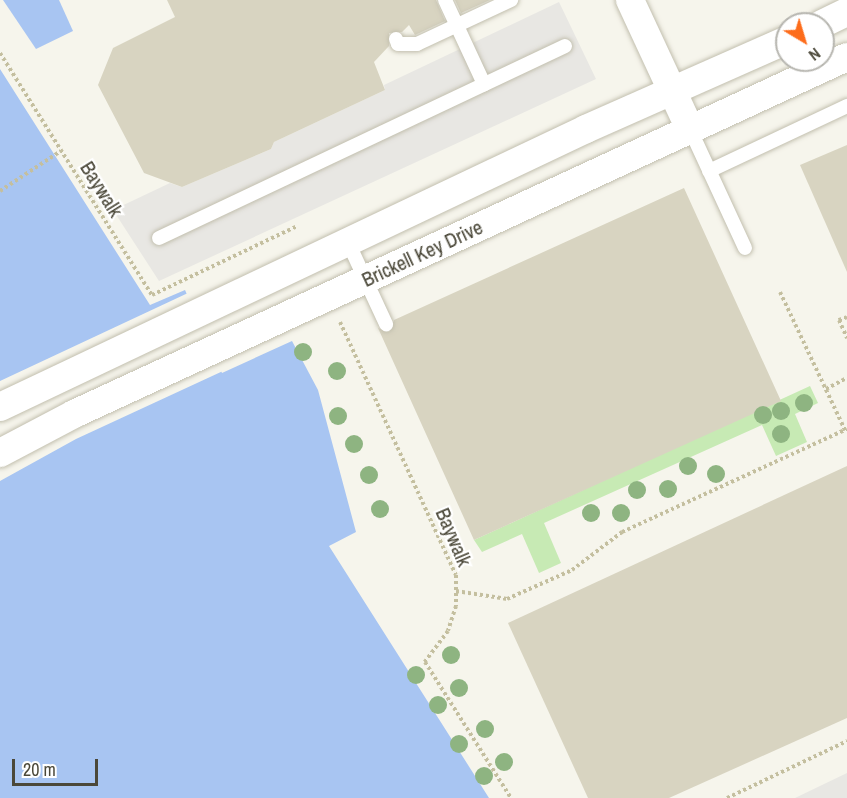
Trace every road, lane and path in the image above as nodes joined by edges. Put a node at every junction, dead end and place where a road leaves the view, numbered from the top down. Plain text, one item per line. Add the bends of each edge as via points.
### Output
1 (445, 0) edge
2 (511, 0) edge
3 (630, 0) edge
4 (457, 25) junction
5 (396, 39) dead end
6 (775, 45) edge
7 (565, 46) dead end
8 (0, 53) edge
9 (847, 57) edge
10 (484, 84) junction
11 (672, 91) junction
12 (847, 106) edge
13 (690, 129) junction
14 (61, 151) junction
15 (709, 171) junction
16 (0, 191) edge
17 (297, 226) dead end
18 (159, 238) dead end
19 (347, 240) junction
20 (745, 248) dead end
21 (365, 280) junction
22 (780, 292) dead end
23 (336, 314) dead end
24 (847, 317) edge
25 (386, 324) dead end
26 (847, 338) edge
27 (847, 378) edge
28 (826, 389) junction
29 (0, 407) edge
30 (846, 429) edge
31 (0, 453) edge
32 (456, 591) junction
33 (847, 741) edge
34 (511, 798) edge
35 (726, 798) edge

1 - 4 lane
2 - 4 lane
3 - 11 street
4 - 5 lane via 417,44 398,44
4 - 10 lane
6 - 11 street
7 - 10 lane
8 - 14 path, Baywalk
9 - 13 street, Brickell Key Drive
10 - 18 lane
11 - 13 street
11 - 19 street
12 - 15 lane
13 - 15 lane
13 - 21 street, Brickell Key Drive
14 - 16 path
14 - 17 path, Baywalk via 152,295
15 - 20 lane
19 - 21 lane
19 - 29 street
21 - 25 lane
21 - 31 street, Brickell Key Drive
22 - 28 path
23 - 32 path, Baywalk via 456,575
24 - 26 path via 839,320
27 - 28 path
28 - 30 path
30 - 32 path via 622,532 572,570 507,599
32 - 34 path, Baywalk via 448,631 425,662
33 - 35 path

